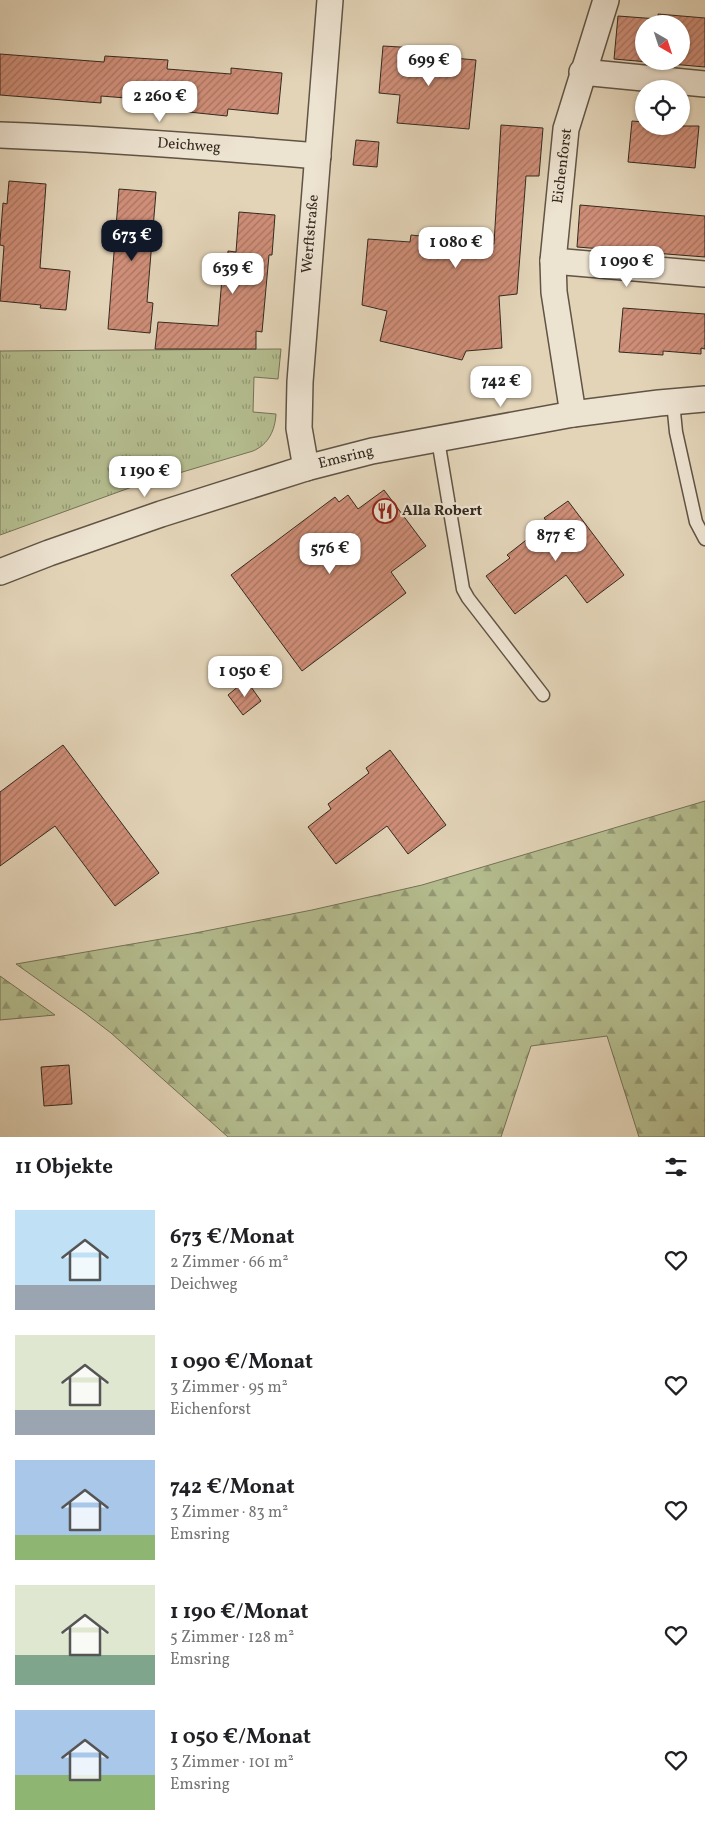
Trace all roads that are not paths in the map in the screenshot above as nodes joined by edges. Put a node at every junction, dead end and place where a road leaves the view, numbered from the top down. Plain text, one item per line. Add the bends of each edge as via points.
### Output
1 (330, 0) edge
2 (606, 0) edge
3 (582, 72) junction
4 (705, 84) edge
5 (0, 135) edge
6 (318, 156) junction
7 (553, 261) junction
8 (705, 274) edge
9 (705, 399) edge
10 (673, 402) junction
11 (573, 414) junction
12 (438, 440) junction
13 (306, 468) junction
14 (705, 539) edge
15 (0, 572) edge
16 (543, 695) dead end

1 - 6 street, Werftstraße
2 - 3 street, Eichenforst
3 - 4 street
3 - 7 street, Eichenforst via 566,129
5 - 6 street, Deichweg
6 - 13 street, Werftstraße via 300,382 299,428
7 - 8 street
7 - 11 street, Eichenforst via 554,292
9 - 10 street, Emsring
10 - 11 street, Emsring
10 - 14 lane via 676,432 696,522
11 - 12 street, Emsring
12 - 13 street, Emsring via 372,451
12 - 16 lane via 463,589
13 - 15 street, Emsring via 161,514

